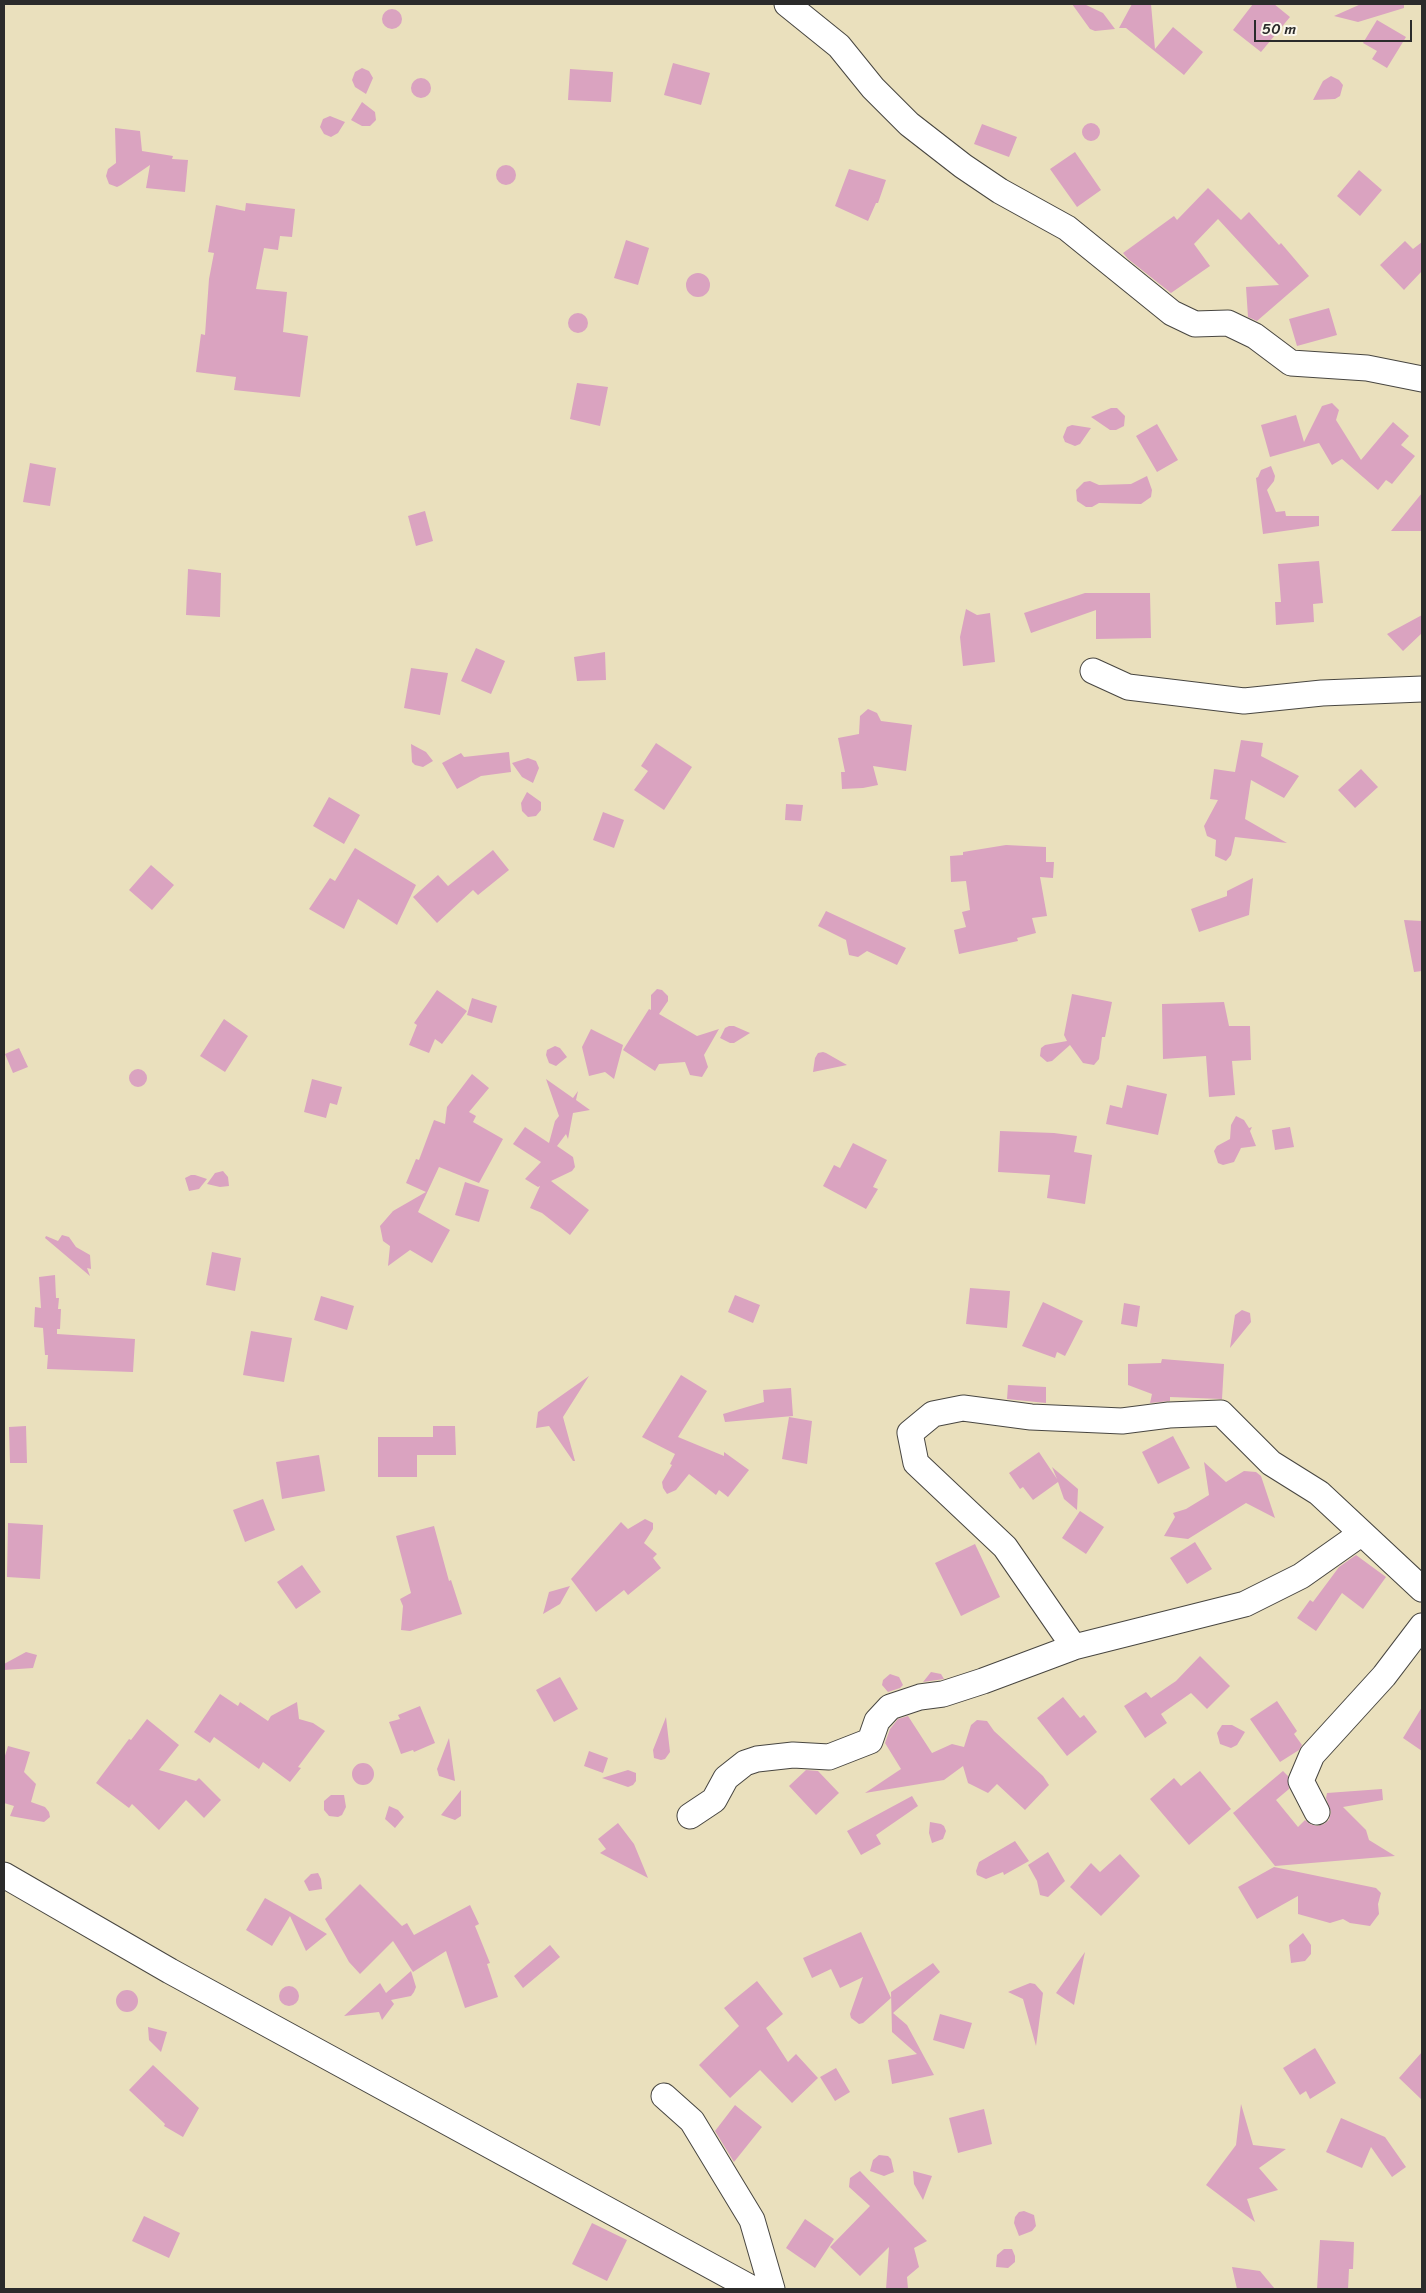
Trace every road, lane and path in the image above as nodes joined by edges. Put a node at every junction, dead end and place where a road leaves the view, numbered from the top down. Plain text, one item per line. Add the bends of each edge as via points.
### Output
1 (787, 4) edge
2 (1422, 378) edge
3 (1093, 672) dead end
4 (1422, 689) edge
5 (1362, 1533) junction
6 (1422, 1589) edge
7 (1422, 1626) edge
8 (1074, 1647) junction
9 (1317, 1812) dead end
10 (690, 1816) dead end
11 (4, 1874) edge
12 (664, 2096) dead end
13 (753, 2289) edge
14 (772, 2289) edge

1 - 2 street via 839,46 873,88 909,124 1000,191 1067,228 1172,313 1195,324 1228,323 1255,336 1291,363 1366,368
3 - 4 street via 1128,688 1244,701 1322,693
5 - 6 street
5 - 8 street via 1301,1576 1246,1604
5 - 8 street via 1319,1493 1271,1463 1221,1413 1122,1421 1031,1417 963,1408 933,1414 910,1434 916,1463 1005,1547
7 - 9 street via 1384,1676 1312,1755 1300,1781
8 - 10 street via 967,1687 920,1697 890,1708 877,1721 870,1741 829,1757 793,1755 745,1763 726,1778 714,1800
11 - 13 street via 170,1971
12 - 14 street via 692,2121 752,2220

